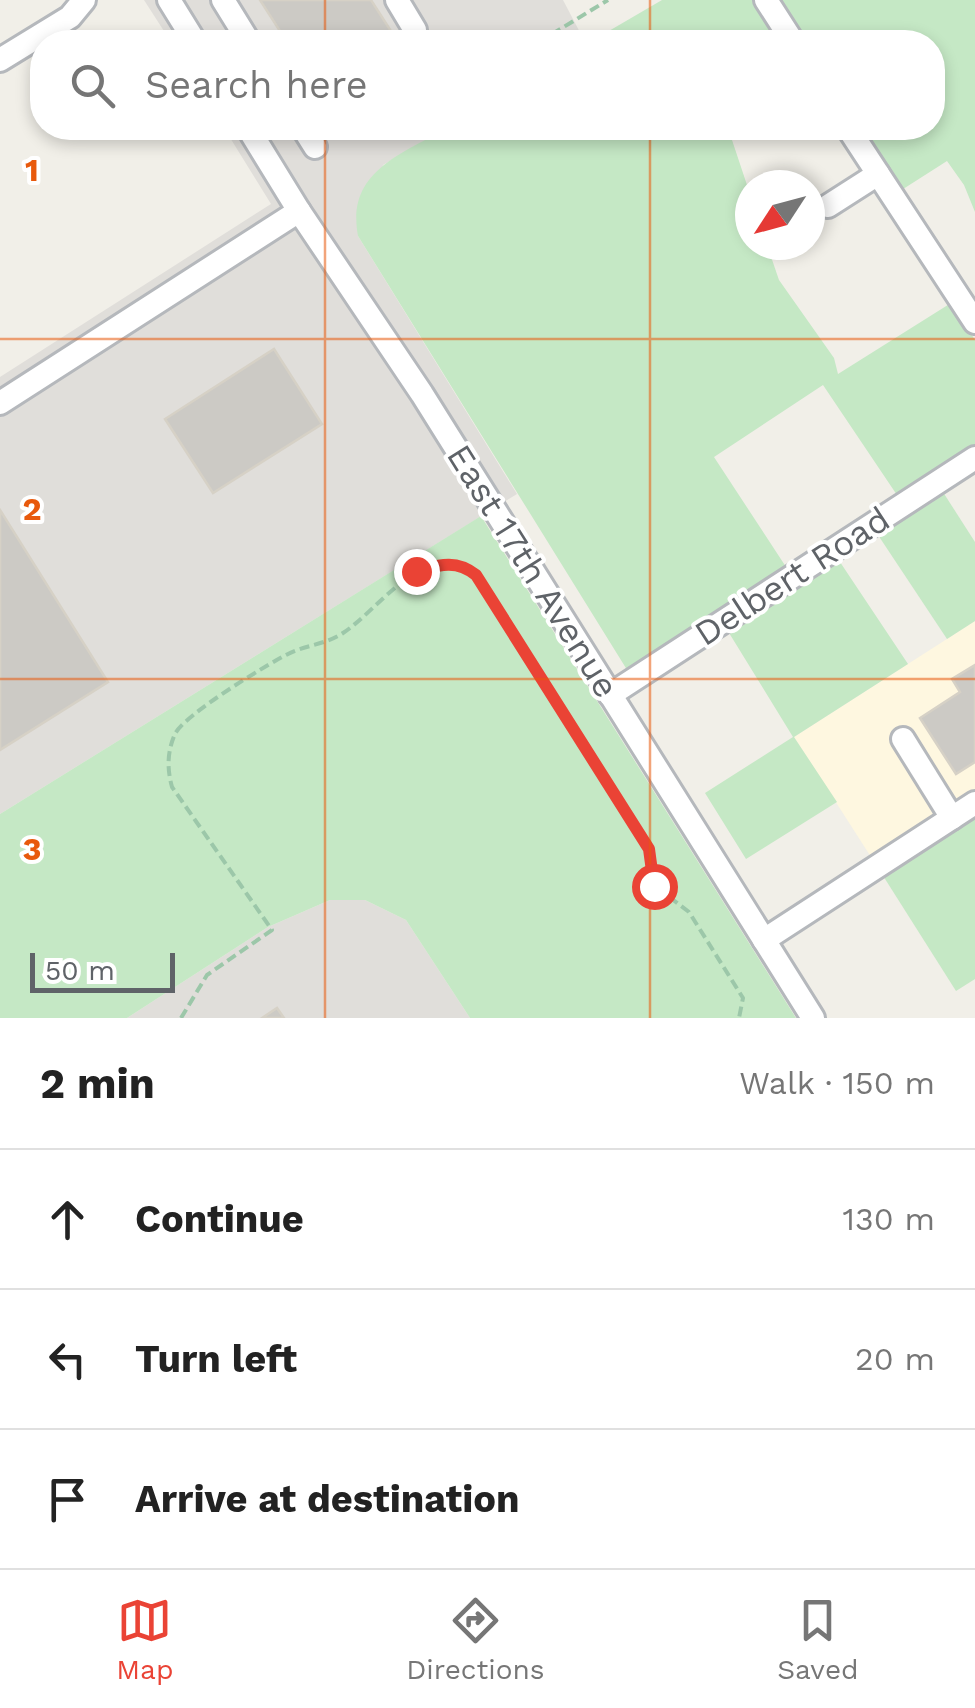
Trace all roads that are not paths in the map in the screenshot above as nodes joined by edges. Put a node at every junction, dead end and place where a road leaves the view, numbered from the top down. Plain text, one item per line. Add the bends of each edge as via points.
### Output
1 (84, 0) edge
2 (168, 0) edge
3 (223, 0) edge
4 (397, 0) edge
5 (766, 0) edge
6 (49, 30) edge
7 (187, 30) edge
8 (242, 30) edge
9 (416, 30) dead end
10 (786, 30) edge
11 (30, 42) edge
12 (0, 60) edge
13 (255, 140) edge
14 (856, 140) edge
15 (878, 174) junction
16 (828, 206) dead end
17 (299, 212) junction
18 (975, 322) edge
19 (0, 404) edge
20 (975, 458) edge
21 (610, 695) junction
22 (903, 739) dead end
23 (975, 803) edge
24 (952, 818) junction
25 (764, 940) junction
26 (812, 1018) edge

1 - 6 street
2 - 7 street
3 - 8 street
4 - 9 street
5 - 10 street
11 - 12 street
13 - 17 street, East 17th Avenue
14 - 15 street
15 - 16 street
15 - 18 street
17 - 19 street
17 - 21 street, East 17th Avenue
20 - 21 street, Delbert Road
21 - 25 street, East 17th Avenue
22 - 24 street
23 - 24 street
24 - 25 street
25 - 26 street, East 17th Avenue

